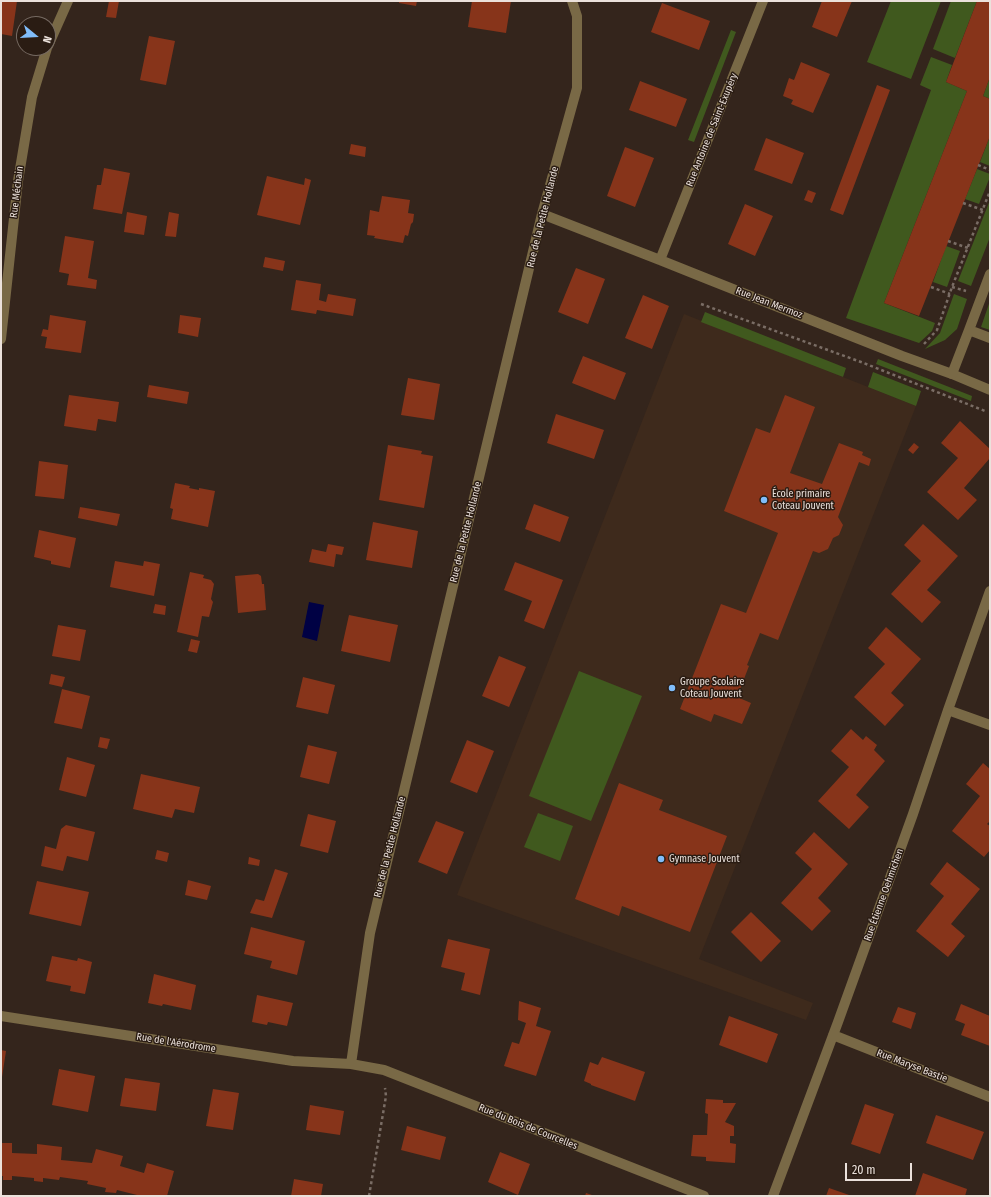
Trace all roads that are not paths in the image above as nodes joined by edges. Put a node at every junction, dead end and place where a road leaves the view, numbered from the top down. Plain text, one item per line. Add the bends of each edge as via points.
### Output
1 (68, 1) edge
2 (572, 1) edge
3 (763, 1) edge
4 (56, 29) edge
5 (45, 56) edge
6 (542, 214) junction
7 (660, 260) junction
8 (990, 274) edge
9 (969, 330) junction
10 (990, 338) edge
11 (1, 339) edge
12 (952, 374) junction
13 (990, 390) edge
14 (990, 591) edge
15 (948, 710) junction
16 (990, 725) edge
17 (1, 1016) edge
18 (833, 1035) junction
19 (351, 1064) junction
20 (990, 1097) edge
21 (704, 1196) edge
22 (773, 1196) edge

1 - 4 street, Rue Méchain
2 - 6 street, Rue de la Petite Hollande via 577,16 577,88
3 - 7 street, Rue Antoine de Saint-Exupéry
5 - 11 street, Rue Méchain via 32,97 18,181
6 - 7 street, Rue Jean Mermoz
6 - 19 street, Rue de la Petite Hollande via 370,933
7 - 12 street, Rue Jean Mermoz
8 - 9 street
9 - 10 street
9 - 12 street
12 - 13 street, Rue Jean Mermoz
14 - 15 street, Rue Étienne Oehmichen
15 - 16 street
15 - 18 street, Rue Étienne Oehmichen
17 - 19 street, Rue de l'Aérodrome via 293,1061
18 - 20 street, Rue Maryse Bastie
18 - 22 street, Rue Étienne Oehmichen
19 - 21 street, Rue du Bois de Courcelles via 384,1070

